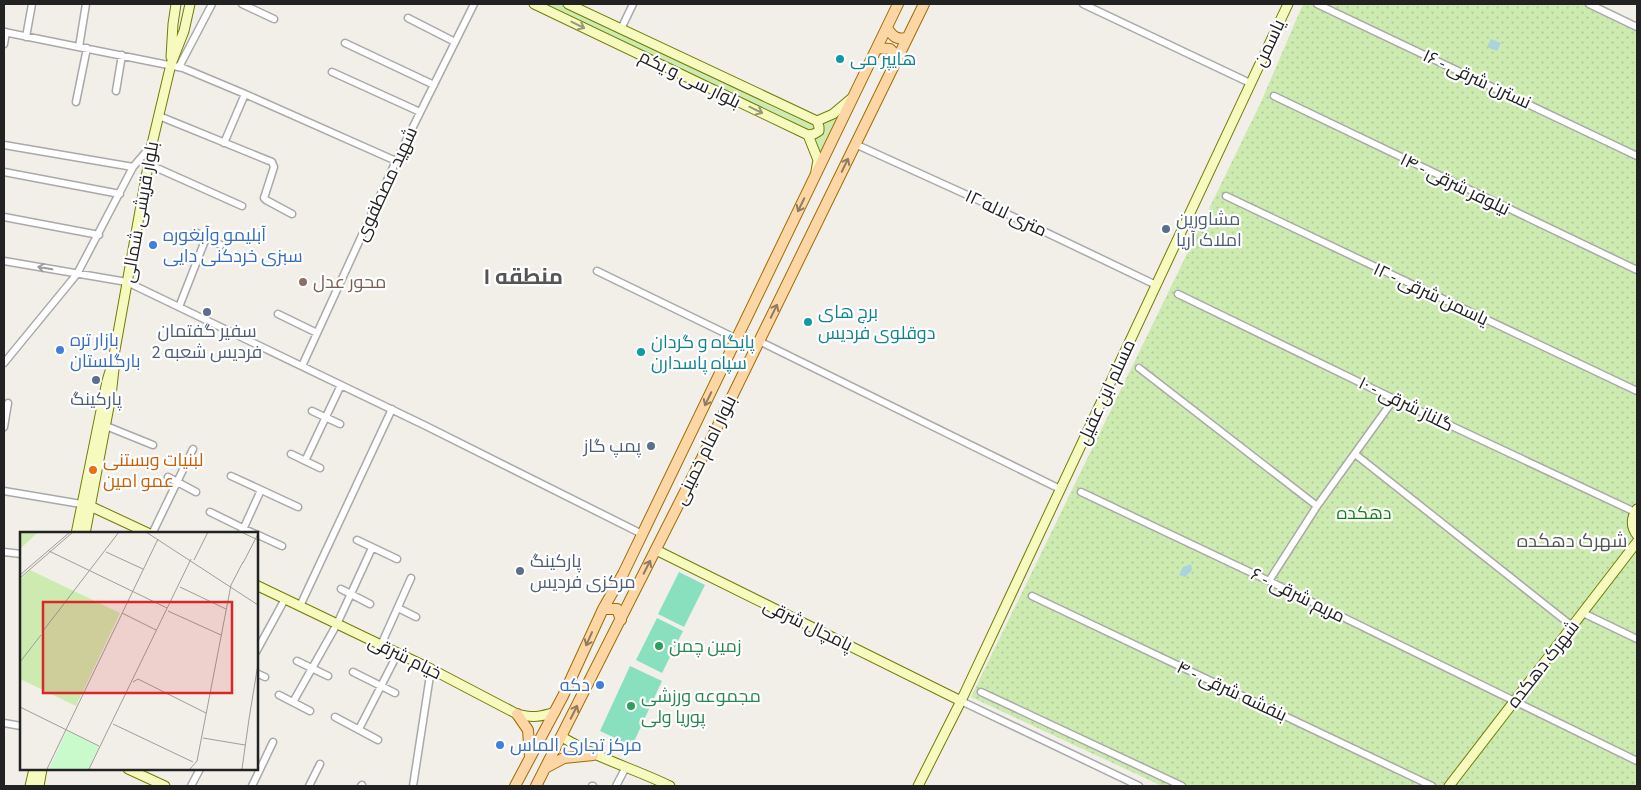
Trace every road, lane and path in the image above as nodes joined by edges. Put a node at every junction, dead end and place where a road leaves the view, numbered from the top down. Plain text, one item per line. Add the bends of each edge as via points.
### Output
1 (32, 4) edge
2 (86, 4) edge
3 (176, 4) edge
4 (190, 4) edge
5 (212, 4) edge
6 (242, 4) edge
7 (474, 4) edge
8 (534, 4) edge
9 (568, 4) edge
10 (633, 4) edge
11 (898, 4) edge
12 (924, 4) edge
13 (1083, 4) edge
14 (1288, 4) edge
15 (1317, 4) edge
16 (1589, 4) edge
17 (1092, 6) edge
18 (408, 18) dead end
19 (274, 19) dead end
20 (173, 24) junction
21 (185, 26) junction
22 (1637, 27) edge
23 (199, 28) junction
24 (887, 28) junction
25 (621, 29) junction
26 (5, 32) edge
27 (26, 37) junction
28 (907, 38) junction
29 (455, 42) junction
30 (345, 43) dead end
31 (4, 44) edge
32 (79, 47) junction
33 (87, 48) junction
34 (878, 48) junction
35 (122, 55) junction
36 (896, 60) junction
37 (175, 66) junction
38 (332, 72) dead end
39 (1250, 83) junction
40 (434, 85) junction
41 (116, 91) dead end
42 (245, 94) junction
43 (855, 94) junction
44 (1274, 96) dead end
45 (76, 102) dead end
46 (420, 112) junction
47 (159, 116) junction
48 (817, 121) junction
49 (808, 135) junction
50 (224, 143) junction
51 (152, 144) junction
52 (855, 144) junction
53 (4, 145) edge
54 (1637, 156) edge
55 (396, 161) junction
56 (148, 164) junction
57 (133, 167) junction
58 (4, 172) edge
59 (815, 176) junction
60 (120, 194) junction
61 (1226, 196) dead end
62 (242, 206) dead end
63 (292, 214) dead end
64 (4, 217) edge
65 (195, 232) dead end
66 (98, 235) junction
67 (206, 238) junction
68 (221, 245) dead end
69 (4, 261) edge
70 (1637, 270) edge
71 (597, 271) dead end
72 (77, 274) junction
73 (127, 282) junction
74 (1156, 285) junction
75 (1178, 294) dead end
76 (179, 307) junction
77 (278, 314) dead end
78 (317, 333) junction
79 (736, 339) junction
80 (759, 341) junction
81 (113, 361) junction
82 (4, 363) edge
83 (302, 366) junction
84 (1139, 368) dead end
85 (341, 385) junction
86 (1637, 392) edge
87 (1394, 398) junction
88 (8, 403) dead end
89 (392, 409) junction
90 (312, 411) dead end
91 (326, 417) junction
92 (340, 424) dead end
93 (106, 426) junction
94 (4, 427) edge
95 (153, 445) dead end
96 (193, 449) dead end
97 (291, 454) dead end
98 (1355, 454) junction
99 (305, 461) junction
100 (320, 468) dead end
101 (231, 476) dead end
102 (168, 477) dead end
103 (176, 482) junction
104 (1060, 489) junction
105 (261, 490) junction
106 (4, 491) edge
107 (196, 492) dead end
108 (1081, 492) dead end
109 (86, 505) junction
110 (1317, 506) junction
111 (298, 508) dead end
112 (1636, 510) edge
113 (210, 512) dead end
114 (242, 531) edge
115 (77, 532) edge
116 (85, 532) edge
117 (147, 532) edge
118 (152, 532) edge
119 (642, 534) junction
120 (258, 535) edge
121 (1637, 535) edge
122 (357, 540) dead end
123 (1637, 542) edge
124 (282, 546) dead end
125 (372, 548) junction
126 (656, 550) junction
127 (4, 552) edge
128 (20, 554) edge
129 (397, 559) dead end
130 (411, 578) dead end
131 (1268, 581) junction
132 (258, 586) edge
133 (341, 589) dead end
134 (351, 594) junction
135 (1032, 596) dead end
136 (285, 599) junction
137 (370, 604) dead end
138 (300, 606) junction
139 (398, 608) junction
140 (602, 609) junction
141 (1583, 613) junction
142 (416, 617) dead end
143 (621, 620) junction
144 (337, 624) junction
145 (1572, 626) junction
146 (1637, 639) edge
147 (381, 645) junction
148 (258, 648) edge
149 (398, 653) junction
150 (297, 661) dead end
151 (312, 668) junction
152 (431, 669) junction
153 (353, 672) dead end
154 (258, 674) edge
155 (328, 676) dead end
156 (265, 677) dead end
157 (381, 686) junction
158 (981, 692) dead end
159 (395, 693) dead end
160 (279, 695) dead end
161 (961, 701) junction
162 (1514, 701) junction
163 (294, 702) junction
164 (310, 711) dead end
165 (555, 712) junction
166 (517, 714) junction
167 (336, 717) dead end
168 (4, 723) edge
169 (20, 726) edge
170 (359, 729) junction
171 (562, 737) junction
172 (378, 740) dead end
173 (274, 742) dead end
174 (593, 754) junction
175 (529, 761) junction
176 (1637, 761) edge
177 (320, 764) dead end
178 (626, 766) junction
179 (546, 768) junction
180 (34, 770) edge
181 (42, 770) edge
182 (130, 770) edge
183 (199, 770) edge
184 (1135, 785) edge
185 (30, 786) edge
186 (39, 786) edge
187 (165, 786) edge
188 (191, 786) edge
189 (252, 786) edge
190 (309, 786) edge
191 (413, 786) edge
192 (515, 786) edge
193 (536, 786) edge
194 (616, 786) edge
195 (667, 786) edge
196 (918, 786) edge
197 (1182, 786) edge
198 (1432, 786) edge
199 (1449, 786) edge

1 - 27 street
2 - 32 street
3 - 20 street, بلوار قریشی شمالی
4 - 21 street, بلوار قریشی شمالی
5 - 23 street
6 - 19 street
7 - 29 street, شهید مصطفوی
8 -> 49 street, بلوار سی و یکم
9 - 25 street, بلوار سی و یکم
10 - 25 street
11 - 24 main road, بلوار امام خمینی
12 - 28 main road, بلوار امام خمینی
13 - 17 street
14 - 39 street, یاسمن
15 - 54 street, نسترن شرقی - ۱۶
16 - 22 street
17 - 39 street
18 - 29 street
20 - 21 street via 178,28
20 - 37 street, بلوار قریشی شمالی
21 - 23 street
21 - 37 street, بلوار قریشی شمالی
23 - 37 street
24 - 28 main road via 895,37
24 - 34 main road, بلوار امام خمینی
25 - 48 street, بلوار سی و یکم
26 - 27 street
26 - 31 street
27 - 32 street
28 - 36 main road, بلوار امام خمینی
29 - 40 street, شهید مصطفوی
30 - 40 street
32 - 33 street
33 - 35 street
33 - 45 street
34 - 36 main road via 890,49
34 - 43 main road, بلوار امام خمینی
35 - 37 street
35 - 41 street
36 - 52 main road, بلوار امام خمینی
37 - 42 street
37 - 47 street, بلوار قریشی شمالی
38 - 46 street
39 - 74 street, مسلم ابن عقیل
40 - 46 street, شهید مصطفوی
42 - 50 street
42 - 55 street
43 - 48 street via 833,114
43 - 59 main road, بلوار امام خمینی
44 - 70 street, نیلوفر شرقی - ۱۴
46 - 55 street, شهید مصطفوی
47 - 50 street
47 - 51 street, بلوار قریشی شمالی
48 - 49 street via 819,131
49 - 59 street via 818,160
50 - 63 street via 274,164 264,198
51 - 56 street, بلوار قریشی شمالی
51 - 57 street
52 - 74 street, ۱۲ متری لاله
80 -> 52 main road, بلوار امام خمینی
53 - 57 street
55 - 78 street, شهید مصطفوی
56 - 62 street
56 - 73 street, بلوار قریشی شمالی
57 - 60 street
58 - 60 street
59 -> 79 main road, بلوار امام خمینی
60 - 66 street
61 - 86 street, یاسمن شرقی - ۱۲
64 - 66 street
65 - 67 street
66 - 72 street
67 - 68 street
67 - 76 street
72 -> 69 street
71 - 79 street
72 - 73 street
72 - 82 street
73 - 76 street
73 - 81 street, بلوار قریشی شمالی
74 - 104 street, مسلم ابن عقیل
75 - 87 street, گلناز شرقی - ۱۰
76 - 83 street
77 - 78 street
78 - 83 street, شهید مصطفوی
79 -> 119 main road, بلوار امام خمینی
80 - 104 street
80 - 126 main road, بلوار امام خمینی
81 - 93 street, بلوار قریشی شمالی via 114,380
81 - 109 street, بلوار قریشی شمالی
83 - 85 street
84 - 110 street
85 - 89 street
85 - 91 street
87 - 98 street
87 - 112 street, گلناز شرقی - ۱۰
88 - 94 street
89 - 119 street
89 - 138 street
90 - 91 street
91 - 92 street
91 - 99 street
93 - 95 street
93 - 109 street, بلوار قریشی شمالی
96 - 103 street
97 - 99 street
98 - 110 street
98 - 145 street
99 - 100 street
101 - 105 street
102 - 103 street
103 - 107 street
103 - 118 street
104 - 161 street, مسلم ابن عقیل
105 - 111 street
105 - 114 street
106 - 109 street
108 - 131 street, مریم شرقی - ۶
109 - 115 street, بلوار قریشی شمالی
109 - 116 street, بلوار قریشی شمالی
109 - 117 street
110 - 131 street
112 - 121 street via 1632,524
113 - 114 street
119 - 140 main road, بلوار امام خمینی
120 - 124 street
122 - 125 street
123 - 141 street, شهرک دهکده
125 - 129 street
125 - 134 street
143 -> 126 main road, بلوار امام خمینی
126 - 161 street, پامچال شرقی
127 - 128 street
130 - 139 street
131 - 162 street, مریم شرقی - ۶
132 - 136 street, خیام شرقی
133 - 134 street
134 - 137 street
134 - 144 street
135 - 198 street, بنفشه شرقی - ۴
136 - 138 street, خیام شرقی
136 - 148 street
138 - 144 street, خیام شرقی
139 - 142 street
139 - 147 street
140 - 143 main road via 617,609
140 -> 165 main road, بلوار امام خمینی
141 - 145 street, شهرک دهکده
141 - 146 street
171 -> 143 main road, بلوار امام خمینی
144 - 147 street, خیام شرقی
144 - 151 street
145 - 162 street, شهرک دهکده
147 - 149 street, خیام شرقی
149 - 152 street, خیام شرقی
149 - 157 street
150 - 151 street
151 - 155 street
151 - 163 street
152 - 166 street, خیام شرقی
152 - 191 street
153 - 157 street
154 - 156 street
157 - 159 street
157 - 170 street
158 - 197 street
160 - 163 street
161 - 184 street
161 - 196 street, مسلم ابن عقیل
162 - 176 street, مریم شرقی - ۶
162 - 199 street, شهرک دهکده
163 - 164 street
165 - 166 street, خیام شرقی via 530,718
165 - 175 main road, بلوار امام خمینی
166 - 175 main road via 528,730
167 - 170 street
168 - 169 street
170 - 172 street
171 - 174 street
171 - 179 main road, بلوار امام خمینی
173 - 189 street
174 - 178 street
174 - 179 main road via 564,758
175 - 192 main road, بلوار امام خمینی
177 - 190 street
178 - 194 street
178 - 195 street
179 - 193 main road, بلوار امام خمینی
180 - 185 street
181 - 186 street
182 - 187 street
183 - 188 street

